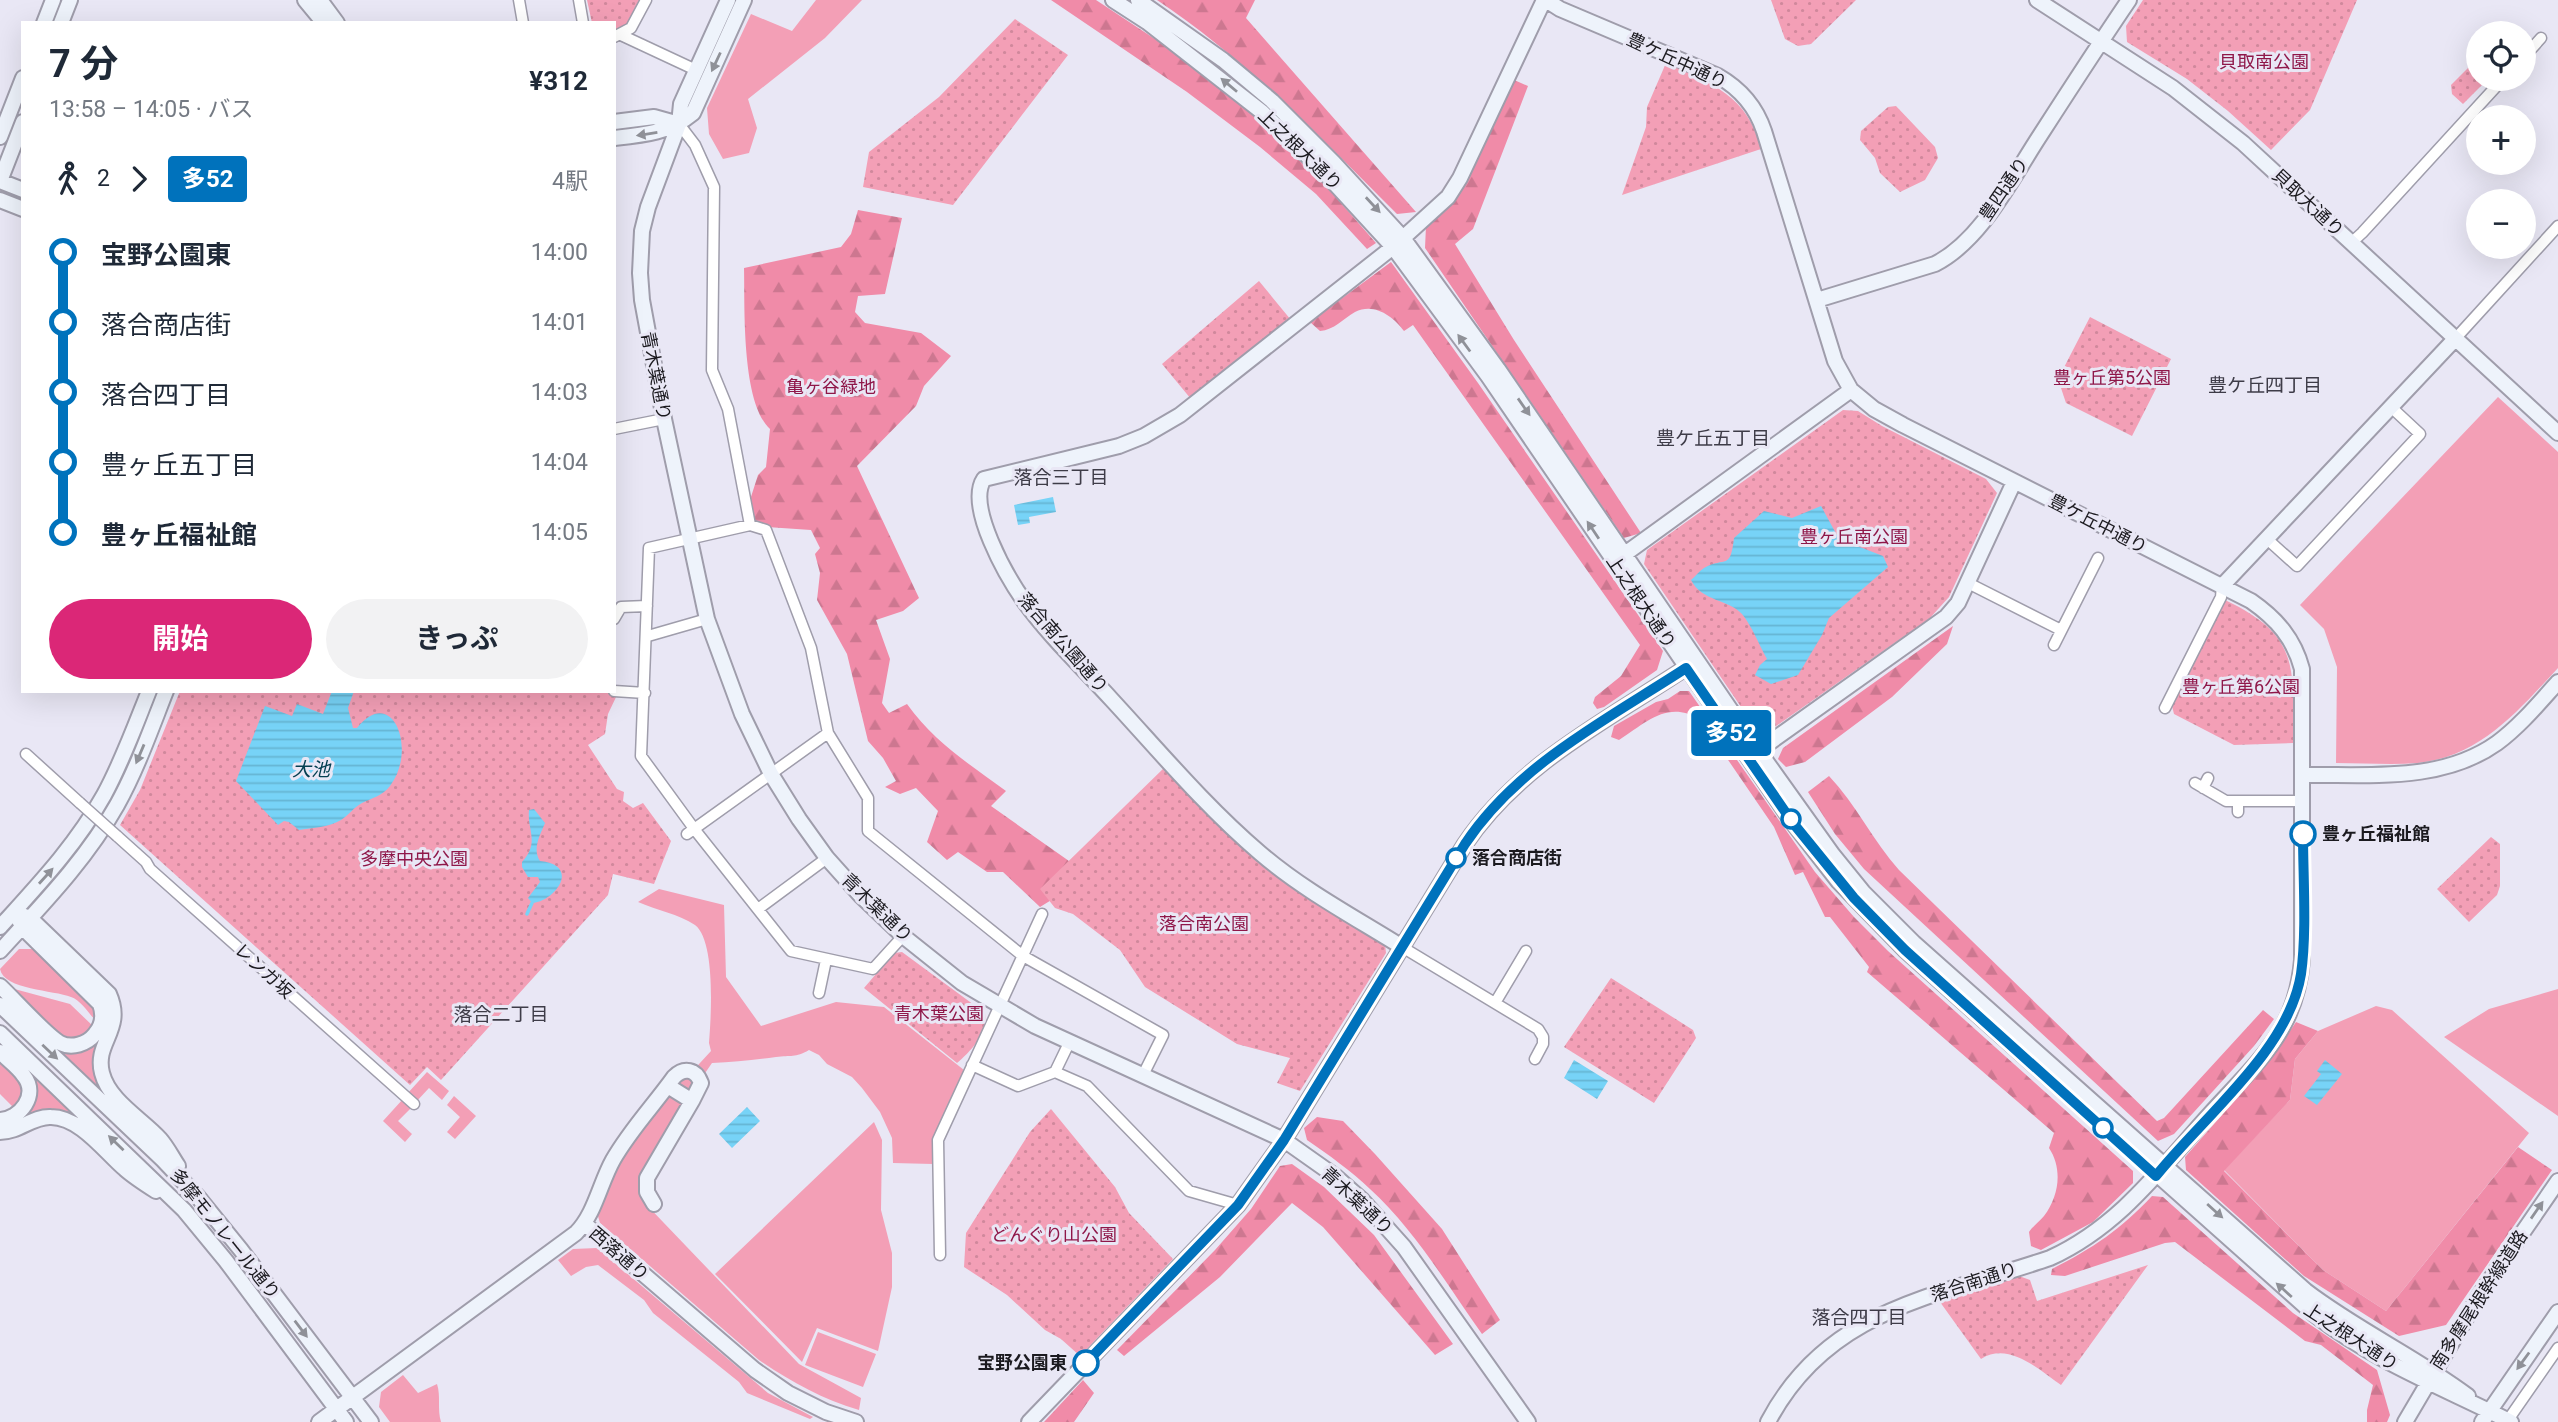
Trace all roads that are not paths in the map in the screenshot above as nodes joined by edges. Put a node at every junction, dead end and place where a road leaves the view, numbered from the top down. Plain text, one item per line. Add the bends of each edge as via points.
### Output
1 (53, 0) edge
2 (70, 0) edge
3 (305, 0) edge
4 (320, 0) edge
5 (519, 0) edge
6 (579, 0) edge
7 (646, 0) edge
8 (728, 0) edge
9 (1113, 0) edge
10 (1138, 0) edge
11 (1545, 0) edge
12 (2037, 0) edge
13 (2129, 0) edge
14 (742, 1) edge
15 (45, 21) edge
16 (62, 21) edge
17 (322, 21) edge
18 (336, 21) edge
19 (523, 21) edge
20 (583, 21) edge
21 (617, 36) edge
22 (2541, 38) dead end
23 (2101, 42) junction
24 (2536, 44) edge
25 (696, 70) junction
26 (21, 83) edge
27 (2492, 91) edge
28 (616, 122) edge
29 (679, 124) junction
30 (21, 127) edge
31 (0, 137) edge
32 (616, 138) edge
33 (0, 181) edge
34 (21, 189) edge
35 (0, 200) edge
36 (21, 208) edge
37 (2558, 226) edge
38 (1398, 242) junction
39 (2351, 243) junction
40 (1817, 300) junction
41 (2455, 339) junction
42 (1851, 390) junction
43 (2391, 407) junction
44 (664, 419) junction
45 (616, 429) edge
46 (2558, 433) edge
47 (2014, 481) junction
48 (750, 525) junction
49 (689, 539) junction
50 (2267, 539) junction
51 (1619, 557) junction
52 (2098, 558) dead end
53 (1968, 583) junction
54 (2222, 586) junction
55 (647, 606) junction
56 (616, 615) edge
57 (707, 619) junction
58 (2061, 630) junction
59 (648, 636) junction
60 (2054, 645) dead end
61 (1691, 664) junction
62 (2558, 682) edge
63 (616, 691) edge
64 (148, 693) edge
65 (165, 693) edge
66 (645, 693) junction
67 (2165, 708) dead end
68 (828, 733) junction
69 (26, 754) dead end
70 (1753, 754) junction
71 (771, 774) junction
72 (2303, 775) junction
73 (2202, 783) dead end
74 (2238, 801) junction
75 (2303, 801) junction
76 (2238, 812) dead end
77 (691, 832) junction
78 (828, 858) junction
79 (758, 909) junction
80 (14, 912) junction
81 (1042, 914) dead end
82 (26, 922) junction
83 (0, 927) edge
84 (903, 936) junction
85 (1402, 947) junction
86 (0, 951) edge
87 (1525, 951) dead end
88 (1023, 956) junction
89 (825, 960) junction
90 (0, 986) edge
91 (819, 993) dead end
92 (1495, 1003) junction
93 (0, 1005) edge
94 (999, 1005) junction
95 (0, 1033) edge
96 (1069, 1043) junction
97 (0, 1052) edge
98 (1535, 1059) dead end
99 (972, 1065) junction
100 (1055, 1072) junction
101 (1143, 1075) junction
102 (668, 1086) junction
103 (692, 1101) junction
104 (414, 1104) dead end
105 (0, 1120) edge
106 (0, 1132) edge
107 (1284, 1140) junction
108 (2160, 1171) junction
109 (2558, 1181) edge
110 (198, 1196) junction
111 (654, 1204) dead end
112 (1238, 1205) junction
113 (184, 1210) junction
114 (584, 1224) junction
115 (940, 1255) dead end
116 (2558, 1312) edge
117 (2558, 1348) edge
118 (2430, 1377) junction
119 (353, 1398) junction
120 (337, 1409) junction
121 (2485, 1417) edge
122 (2510, 1421) edge
123 (319, 1422) edge
124 (346, 1422) edge
125 (371, 1422) edge
126 (856, 1422) edge
127 (1029, 1422) edge
128 (1528, 1422) edge
129 (1768, 1422) edge
130 (2405, 1422) edge

1 - 15 street
2 - 16 street
3 - 17 street
4 - 18 street
5 - 19 street
6 - 20 street
7 - 21 street via 631,28
8 - 25 street, 青木葉通り
38 -> 9 street, 上之根大通り via 1262,112
10 -> 38 street, 上之根大通り via 1272,101 1334,163
11 - 38 street via 1460,178 1448,197
11 - 40 street, 豊ケ丘中通り via 1718,76 1745,97 1761,121
12 - 23 street, 貝取大通り
13 - 23 street, 豊四通り
14 -> 29 street, 青木葉通り via 692,113
21 - 25 street
22 - 24 street
23 - 39 street, 貝取大通り via 2217,121
23 - 40 street, 豊四通り via 1964,244 1935,264
25 - 29 street, 青木葉通り via 681,104
26 - 31 street
27 - 39 street
28 - 29 street via 654,117
29 -> 32 street via 656,133
29 - 44 street, 青木葉通り via 648,207 639,250 642,300
29 - 48 street via 695,145 714,187 712,370 728,409
30 - 33 street
33 - 34 street
35 - 36 street
37 - 41 street
38 - 51 street, 上之根大通り
38 - 85 street, 落合南公園通り via 1180,415 1119,446 984,479 979,491 991,541 1024,602 1158,750 1261,855
39 - 41 street, 貝取大通り
40 - 42 street, 豊ケ丘中通り via 1830,348
41 - 43 street
41 - 46 street, 貝取大通り
42 - 47 street, 豊ケ丘中通り via 1884,415
42 - 51 street
43 - 50 street
43 - 50 street via 2420,434 2297,566
44 - 45 street
44 - 49 street, 青木葉通り
47 - 53 street
47 - 54 street, 豊ケ丘中通り
48 - 49 street
48 - 68 street via 766,530 811,648
49 - 55 street via 649,548
49 - 57 street, 青木葉通り
50 - 54 street
51 - 61 street, 上之根大通り
52 - 58 street
53 - 58 street
53 - 70 street via 1958,603 1933,628
54 - 67 street via 2221,597
54 - 72 street, 豊ケ丘中通り via 2276,620 2299,657 2304,684
55 - 56 street via 621,607
55 - 59 street
57 - 59 street
57 - 71 street, 青木葉通り via 741,714
58 - 60 street
59 - 66 street
61 - 70 street, 上之根大通り
61 - 85 street via 1514,785 1475,829
62 - 72 street via 2509,733 2467,761 2409,773
63 - 66 street
80 -> 64 street via 70,847 98,805
65 -> 82 street via 118,804 82,858
66 - 77 street via 641,756
68 - 71 street
68 - 88 street via 868,798 868,831
69 - 104 street, レンガ坂, bridge
70 - 108 street, 上之根大通り via 1823,862 1871,916 1975,1015
71 - 77 street
71 - 78 street, 青木葉通り
72 - 75 street, 豊ケ丘中通り
73 - 74 street via 2226,801
74 - 75 street
74 - 76 street
75 - 108 street, 豊ケ丘中通り via 2302,960 2294,1002 2266,1052
77 - 79 street
78 - 79 street
78 - 84 street, 青木葉通り
79 - 89 street via 791,951
80 - 82 street
80 - 83 street
81 - 88 street
82 - 86 street
82 - 90 street via 100,1004 102,1024 88,1041 59,1042
82 - 110 street via 109,994 115,1019 102,1050 102,1073 121,1102 161,1140
84 - 89 street via 873,969
84 - 94 street, 青木葉通り
85 - 92 street
85 - 107 street
87 - 92 street
88 - 94 street
88 - 101 street via 1163,1035
89 - 91 street
92 - 98 street via 1538,1029 1543,1044
93 -> 110 street, 多摩モノレール通り
94 - 96 street, 青木葉通り
94 - 99 street
113 -> 95 street, 多摩モノレール通り
96 - 100 street
96 - 101 street, 青木葉通り
97 - 105 street via 25,1076 29,1090 18,1115
99 - 100 street via 1018,1086
99 - 115 street via 938,1139
100 - 112 street via 1087,1086 1189,1191
101 - 107 street, 青木葉通り
102 - 103 street
102 - 103 street via 682,1071 694,1072 701,1083
102 - 114 street via 611,1163
103 - 111 street via 647,1178 647,1192
106 - 113 street via 50,1116 64,1119
107 - 112 street
107 - 128 street, 青木葉通り via 1335,1176 1386,1225
108 - 118 street, 上之根大通り via 2315,1315 2374,1355
108 - 129 street, 落合南通り via 2108,1224 2071,1248 1889,1310 1856,1327 1800,1375
118 -> 109 street, 南多摩尾根幹線道路
110 -> 119 street, 多摩モノレール通り
112 - 127 street
113 - 120 street, 多摩モノレール通り
114 - 119 street, 西落通り
114 - 126 street, 西落通り via 755,1370 788,1393
116 -> 121 street
117 - 122 street
118 - 121 street, 上之根大通り
118 - 130 street, 南多摩尾根幹線道路
119 - 120 street, 西落通り
119 - 125 street, 多摩モノレール通り
120 - 123 street, 西落通り
120 - 124 street, 多摩モノレール通り
121 - 122 street, 上之根大通り

